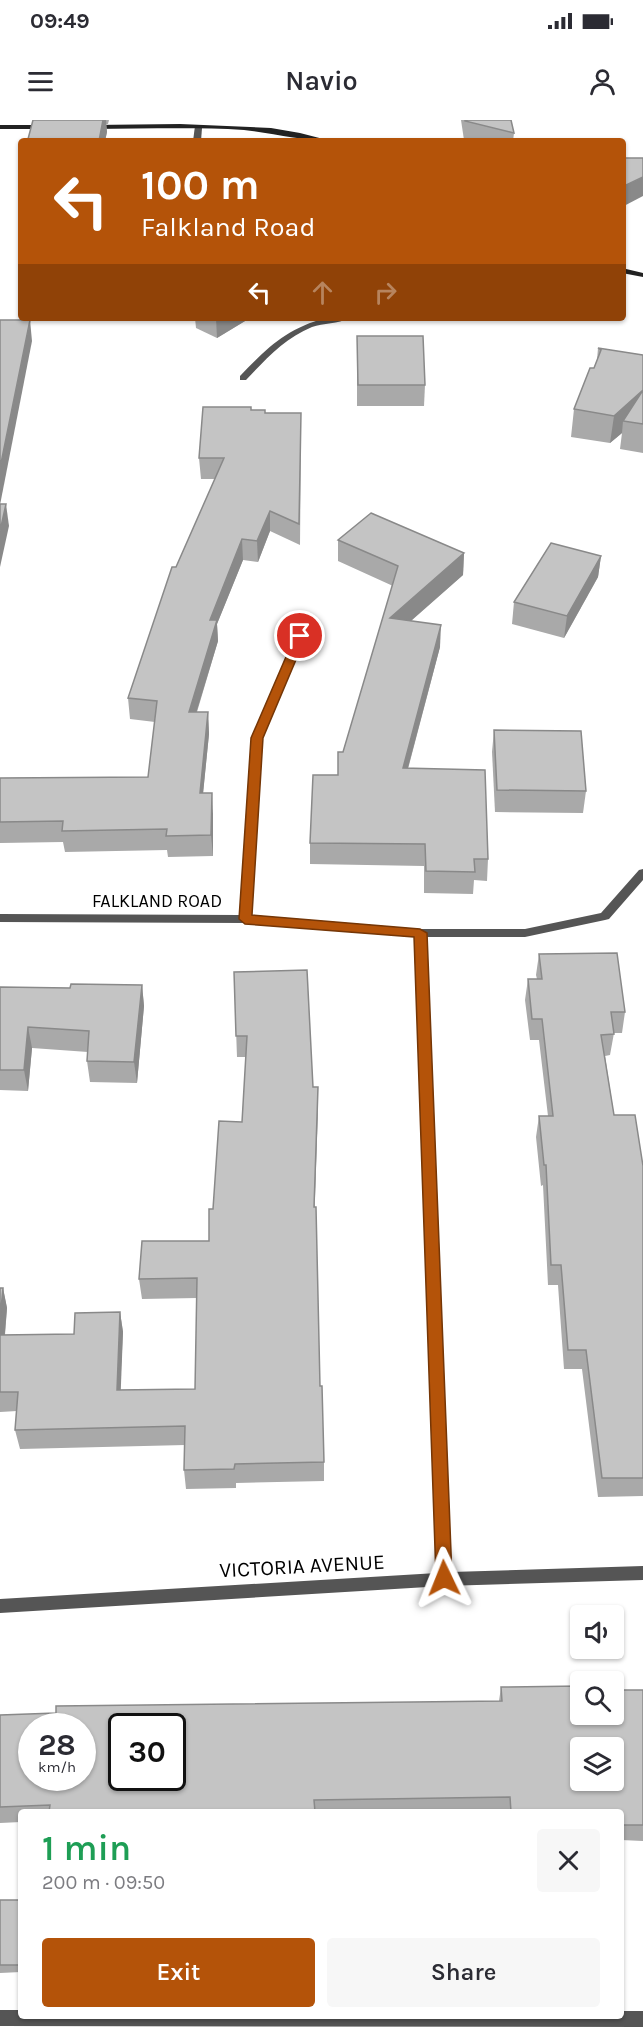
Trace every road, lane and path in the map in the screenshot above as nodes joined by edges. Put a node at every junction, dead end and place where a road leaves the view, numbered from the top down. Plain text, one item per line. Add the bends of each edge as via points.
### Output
1 (187, 124) edge
2 (0, 127) edge
3 (58, 127) edge
4 (82, 127) edge
5 (198, 128) junction
6 (198, 138) edge
7 (311, 138) edge
8 (626, 271) edge
9 (643, 275) edge
10 (320, 321) edge
11 (243, 378) dead end
12 (309, 615) dead end
13 (643, 873) edge
14 (0, 918) edge
15 (245, 919) junction
16 (420, 933) junction
17 (643, 1573) edge
18 (444, 1578) junction
19 (0, 1606) edge
20 (0, 2018) edge
21 (18, 2018) edge
22 (624, 2019) edge
23 (643, 2019) edge

1 - 4 street
1 - 5 street
2 - 3 street
5 - 6 street
5 - 7 street via 278,132
8 - 9 street
10 - 11 street via 277,342
12 - 15 street via 257,738
13 - 16 street, FALKLAND ROAD via 605,916 525,933
14 - 15 street, FALKLAND ROAD
15 - 16 street, FALKLAND ROAD
16 - 18 street
17 - 18 street, VICTORIA AVENUE
18 - 19 street, VICTORIA AVENUE
20 - 21 street
22 - 23 street

